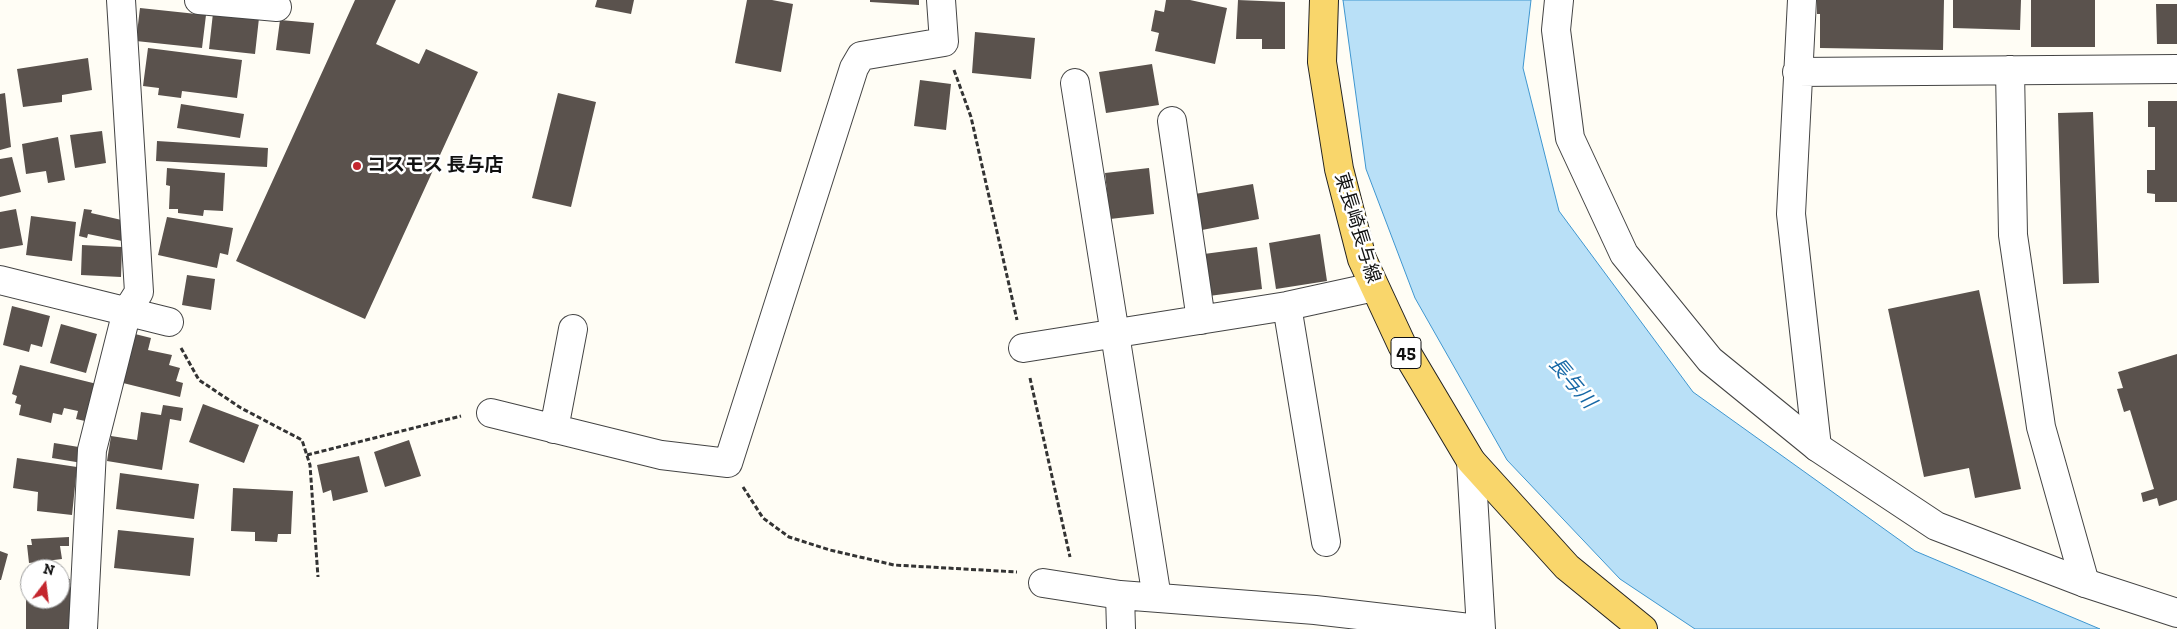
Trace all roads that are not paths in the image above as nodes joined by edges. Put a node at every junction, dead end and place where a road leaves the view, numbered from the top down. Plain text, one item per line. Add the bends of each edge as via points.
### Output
1 (121, 0) edge
2 (199, 0) edge
3 (941, 0) edge
4 (1324, 0) edge
5 (1559, 0) edge
6 (1802, 0) edge
7 (277, 7) dead end
8 (2177, 69) edge
9 (2010, 70) junction
10 (1797, 72) junction
11 (1075, 83) dead end
12 (1172, 121) dead end
13 (0, 280) edge
14 (1374, 287) junction
15 (1287, 306) junction
16 (127, 312) junction
17 (1201, 320) junction
18 (169, 322) road end
19 (573, 329) dead end
20 (1115, 334) junction
21 (1023, 348) road end
22 (490, 413) road end
23 (554, 429) junction
24 (1817, 447) junction
25 (1471, 462) junction
26 (1326, 542) dead end
27 (1042, 583) road end
28 (2085, 583) junction
29 (1120, 595) junction
30 (1157, 598) junction
31 (2177, 613) edge
32 (1315, 620) edge
33 (83, 629) edge
34 (1121, 629) edge
35 (1480, 629) edge
36 (1643, 629) edge

1 - 16 street via 139,292
2 - 7 street
3 - 23 street via 944,42 861,56 854,68 728,464 661,455
4 - 14 main road, 東長崎長与線 / 45 via 1322,62 1338,169 1362,259
5 - 24 street via 1556,30 1570,138 1624,254 1710,360
6 - 10 street
8 - 9 street
9 - 10 street
9 - 28 street via 2015,254 2041,427
10 - 24 street via 1791,214
11 - 20 street
12 - 17 street
13 - 16 street
14 - 15 street
14 - 25 main road, 東長崎長与線 / 45 via 1402,345
15 - 17 street
15 - 26 street
16 - 18 street
16 - 33 street via 92,450
17 - 20 street
19 - 23 street
20 - 21 street
20 - 30 street
22 - 23 street
24 - 28 street via 1936,526
25 - 35 street
25 - 36 main road, 東長崎長与線 / 45 via 1567,567
27 - 29 street
28 - 31 street
29 - 30 street
29 - 34 street
30 - 32 street
32 - 35 street

